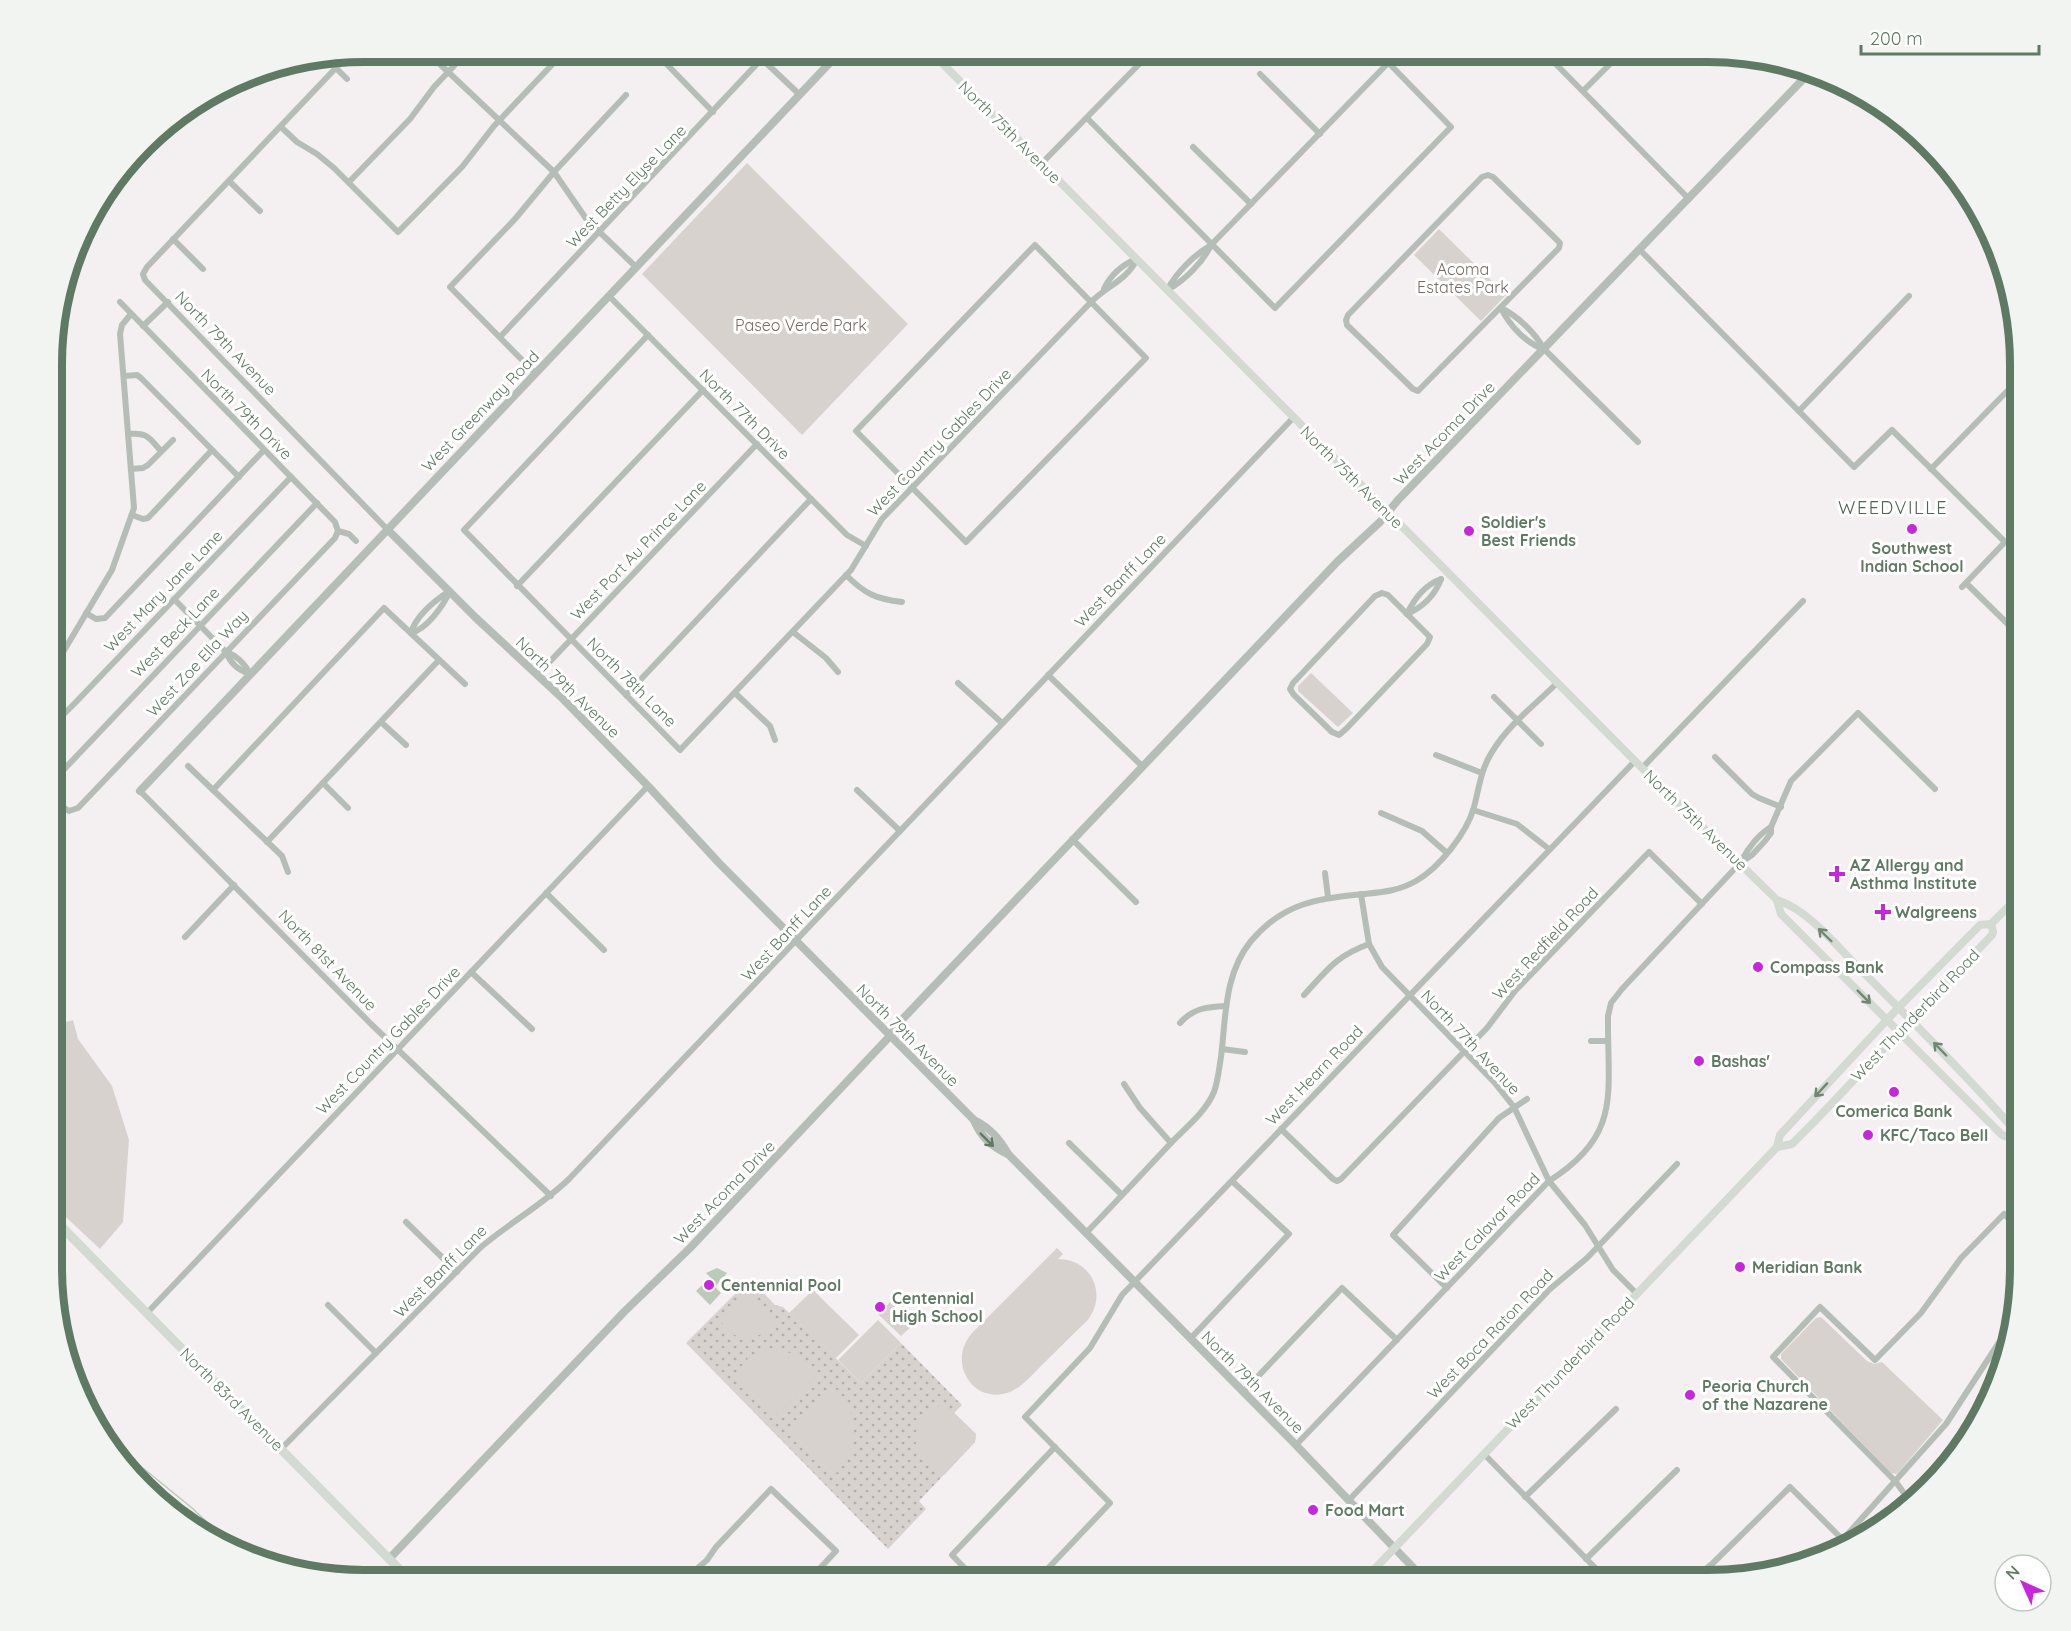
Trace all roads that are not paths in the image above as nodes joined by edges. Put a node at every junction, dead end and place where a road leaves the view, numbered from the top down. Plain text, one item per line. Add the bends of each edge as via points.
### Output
1 (341, 62) edge
2 (438, 62) edge
3 (458, 62) edge
4 (555, 62) edge
5 (665, 62) edge
6 (759, 62) edge
7 (765, 62) edge
8 (831, 62) edge
9 (941, 62) edge
10 (1141, 62) edge
11 (1554, 62) edge
12 (1612, 62) edge
13 (1388, 63) joint
14 (336, 68) junction
15 (448, 72) junction
16 (1260, 74) dead end
17 (1804, 78) edge
18 (347, 79) dead end
19 (1583, 91) junction
20 (626, 95) dead end
21 (800, 95) junction
22 (713, 112) junction
23 (1087, 118) junction
24 (500, 120) junction
25 (281, 127) junction
26 (1320, 134) junction
27 (1193, 147) dead end
28 (1041, 164) junction
29 (554, 172) junction
30 (229, 181) junction
31 (349, 182) junction
32 (1689, 199) junction
33 (1251, 204) junction
34 (260, 211) dead end
35 (600, 232) junction
36 (173, 239) junction
37 (1211, 245) junction
38 (1640, 250) junction
39 (1137, 259) junction
40 (636, 267) junction
41 (203, 269) dead end
42 (1167, 290) junction
43 (609, 296) junction
44 (1909, 297) dead end
45 (120, 302) dead end
46 (168, 302) junction
47 (1091, 302) junction
48 (1501, 308) junction
49 (131, 314) junction
50 (143, 326) junction
51 (1529, 330) junction
52 (648, 335) junction
53 (1523, 335) junction
54 (500, 337) junction
55 (1544, 349) junction
56 (535, 373) junction
57 (124, 376) junction
58 (704, 390) junction
59 (2010, 391) edge
60 (1799, 411) junction
61 (1294, 417) junction
62 (128, 434) junction
63 (173, 440) dead end
64 (1638, 442) dead end
65 (757, 444) junction
66 (212, 450) junction
67 (264, 450) junction
68 (162, 452) junction
69 (131, 469) junction
70 (1931, 469) junction
71 (239, 477) junction
72 (291, 477) junction
73 (912, 488) junction
74 (811, 499) junction
75 (317, 503) junction
76 (1388, 512) junction
77 (132, 515) junction
78 (387, 529) junction
79 (339, 531) junction
80 (356, 541) dead end
81 (866, 546) junction
82 (846, 576) junction
83 (517, 586) junction
84 (450, 591) junction
85 (174, 599) junction
86 (1803, 601) dead end
87 (902, 602) dead end
88 (86, 613) junction
89 (1407, 614) junction
90 (2010, 625) edge
91 (201, 626) junction
92 (793, 632) junction
93 (411, 633) junction
94 (571, 640) junction
95 (226, 652) junction
96 (62, 654) edge
97 (439, 660) junction
98 (838, 672) dead end
99 (250, 674) junction
100 (538, 674) junction
101 (1048, 675) junction
102 (958, 683) dead end
103 (1557, 683) junction
104 (465, 684) dead end
105 (735, 693) junction
106 (626, 695) junction
107 (1494, 697) dead end
108 (62, 716) edge
109 (381, 722) junction
110 (1518, 722) junction
111 (1002, 723) junction
112 (775, 740) dead end
113 (1541, 744) dead end
114 (406, 746) dead end
115 (680, 750) joint
116 (1436, 755) dead end
117 (1714, 757) dead end
118 (1638, 765) junction
119 (188, 766) dead end
120 (1142, 766) junction
121 (62, 772) edge
122 (1482, 773) junction
123 (323, 783) junction
124 (648, 786) junction
125 (1935, 789) dead end
126 (213, 790) junction
127 (856, 790) dead end
128 (140, 791) joint
129 (62, 807) edge
130 (1782, 807) junction
131 (348, 808) dead end
132 (1473, 810) junction
133 (1381, 813) dead end
134 (900, 831) junction
135 (1072, 839) junction
136 (267, 842) junction
137 (1549, 849) junction
138 (1447, 853) junction
139 (1740, 863) junction
140 (288, 872) dead end
141 (1325, 873) dead end
142 (234, 885) junction
143 (546, 893) junction
144 (1360, 894) junction
145 (1328, 897) junction
146 (1778, 900) junction
147 (1136, 902) dead end
148 (1702, 904) junction
149 (2010, 904) edge
150 (1991, 924) junction
151 (185, 937) dead end
152 (796, 941) junction
153 (1369, 944) junction
154 (604, 950) dead end
155 (471, 972) junction
156 (1304, 995) dead end
157 (1408, 996) junction
158 (1226, 1006) junction
159 (1899, 1008) junction
160 (1910, 1019) junction
161 (1887, 1020) junction
162 (1180, 1023) dead end
163 (532, 1029) dead end
164 (1899, 1031) junction
165 (890, 1036) junction
166 (1591, 1041) dead end
167 (1608, 1041) junction
168 (1222, 1049) junction
169 (397, 1050) junction
170 (1245, 1052) dead end
171 (1464, 1052) junction
172 (1124, 1084) dead end
173 (1527, 1099) dead end
174 (1514, 1107) junction
175 (2010, 1125) edge
176 (1281, 1129) junction
177 (2010, 1138) edge
178 (1069, 1143) dead end
179 (1171, 1143) junction
180 (1777, 1147) junction
181 (1677, 1164) dead end
182 (1232, 1180) junction
183 (1549, 1181) junction
184 (1122, 1195) junction
185 (551, 1196) junction
186 (2010, 1220) edge
187 (406, 1222) dead end
188 (62, 1227) edge
189 (1086, 1233) junction
190 (1598, 1247) junction
191 (457, 1272) junction
192 (1135, 1282) junction
193 (1447, 1288) junction
194 (1636, 1293) junction
195 (328, 1305) dead end
196 (147, 1313) junction
197 (1191, 1338) junction
198 (1397, 1340) junction
199 (2001, 1340) edge
200 (1998, 1344) joint
201 (376, 1353) junction
202 (1243, 1392) junction
203 (1616, 1409) dead end
204 (1296, 1445) junction
205 (1055, 1447) junction
206 (281, 1449) junction
207 (1484, 1454) junction
208 (1677, 1470) dead end
209 (1896, 1482) junction
210 (1906, 1496) edge
211 (1525, 1497) junction
212 (1349, 1500) junction
213 (1848, 1534) edge
214 (1841, 1538) edge
215 (1394, 1549) junction
216 (389, 1559) junction
217 (1586, 1559) junction
218 (400, 1570) edge
219 (696, 1570) edge
220 (818, 1570) edge
221 (966, 1570) edge
222 (1046, 1570) edge
223 (1374, 1570) edge
224 (1415, 1570) edge
225 (1596, 1570) edge
226 (1704, 1570) edge

1 - 14 street
2 - 15 street
3 - 15 street
4 - 24 street
5 - 22 street
6 - 22 street, West Betty Elyse Lane
7 - 21 street
8 - 21 street, West Greenway Road
9 - 28 main road, North 75th Avenue
10 - 23 street
11 - 19 street
12 - 19 street
13 - 26 street
13 - 37 street via 1451,127 1275,308
14 - 18 street
14 - 25 street
15 - 24 street
15 - 31 street via 410,119
16 - 26 street
17 - 32 street, West Acoma Drive
19 - 32 street
20 - 29 street
21 - 40 street, West Greenway Road
22 - 35 street, West Betty Elyse Lane
23 - 28 street
23 - 37 street
24 - 29 street
24 - 31 street via 462,167 398,232
25 - 30 street
25 - 31 street
26 - 33 street
27 - 33 street
28 - 39 main road, North 75th Avenue
29 - 35 street via 580,212
29 - 54 street via 450,287
30 - 34 street
30 - 36 street
32 - 38 street, West Acoma Drive
33 - 37 street
35 - 40 street
35 - 54 street, West Betty Elyse Lane
36 - 41 street
36 - 46 street, North 79th Avenue via 143,274
37 - 42 street
38 - 55 street, West Acoma Drive
38 - 60 street
39 - 42 main road, North 75th Avenue
39 - 47 street, West Country Gables Drive via 1126,263
40 - 43 street, West Greenway Road
42 - 61 main road, North 75th Avenue
43 - 52 street, North 77th Drive
43 - 56 street, West Greenway Road
44 - 60 street
45 - 49 street, North 79th Drive
46 - 50 street
46 - 78 street, North 79th Avenue
47 - 73 street, West Country Gables Drive
47 - 73 street via 1146,358 966,542
47 - 73 street via 1035,245 856,431
48 - 48 street via 1418,391 1346,321 1488,175 1560,243
48 - 51 street
48 - 53 street
49 - 50 street, North 79th Drive
49 - 57 street via 120,334
50 - 67 street, North 79th Drive
51 - 53 street
51 - 55 street
52 - 58 street, North 77th Drive
52 - 83 street, North 78th Lane via 464,530
53 - 55 street
54 - 56 street
55 - 64 street
55 - 76 street, West Acoma Drive
56 - 78 street, West Greenway Road
57 - 62 street
57 - 66 street via 141,378
58 - 65 street, North 77th Drive
58 - 83 street
59 - 70 street
60 - 70 street via 1854,467 1892,430
61 - 76 main road, North 75th Avenue
61 - 101 street, West Banff Lane
62 - 68 street via 146,435
62 - 69 street
63 - 68 street
65 - 74 street, North 77th Drive
65 - 94 street, West Port Au Prince Lane
66 - 71 street
66 - 77 street via 148,518
67 - 71 street
67 - 72 street, North 79th Drive
68 - 69 street via 143,468
69 - 77 street
70 - 90 street via 2005,542 1964,585
71 - 88 street via 105,618 96,619
72 - 75 street, North 79th Drive
72 - 85 street, West Mary Jane Lane
73 - 81 street, West Country Gables Drive via 882,519
74 - 81 street, North 77th Drive via 847,535
74 - 106 street
75 - 79 street, North 79th Drive
75 - 91 street, West Beck Lane
76 - 103 main road, North 75th Avenue
76 - 120 street, West Acoma Drive
77 - 88 street via 112,570
78 - 84 street, North 79th Avenue
78 - 99 street, West Greenway Road
79 - 80 street, North 79th Drive
79 - 95 street, West Zoe Ella Way
81 - 82 street, West Country Gables Drive
82 - 87 street via 869,595
82 - 92 street, West Country Gables Drive
83 - 94 street, North 78th Lane
84 - 93 street via 438,598 413,625
84 - 100 street, North 79th Avenue
85 - 91 street
85 - 108 street, West Mary Jane Lane
86 - 118 street, West Hearn Road
88 - 96 street
89 - 89 street via 1438,589 1441,579 1431,583
89 - 89 street via 1430,637 1427,644 1339,735 1332,732 1294,695 1290,689 1293,683 1382,592
91 - 95 street
91 - 121 street, West Beck Lane
92 - 98 street
92 - 105 street, West Country Gables Drive
93 - 97 street
93 - 126 street via 384,608
94 - 100 street, West Port Au Prince Lane
94 - 106 street, North 78th Lane
95 - 99 street via 246,666
95 - 129 street, West Zoe Ella Way via 85,800 72,811
97 - 104 street
97 - 109 street
99 - 128 street, West Greenway Road
100 - 124 street, North 79th Avenue
101 - 111 street, West Banff Lane
101 - 120 street
102 - 111 street
103 - 110 street
103 - 118 main road, North 75th Avenue
105 - 112 street via 770,726
105 - 115 street, West Country Gables Drive
106 - 115 street, North 78th Lane
107 - 110 street
109 - 114 street
109 - 123 street
110 - 113 street
110 - 122 street via 1501,737
111 - 134 street, West Banff Lane
116 - 122 street
117 - 130 street via 1752,794
118 - 137 street, West Hearn Road
118 - 139 main road, North 75th Avenue
119 - 126 street
120 - 135 street, West Acoma Drive
122 - 132 street
123 - 131 street
123 - 136 street
124 - 143 street, West Country Gables Drive
124 - 152 street, North 79th Avenue
125 - 130 street, West Calavar Road via 1858,713 1795,776
126 - 136 street
127 - 134 street
128 - 142 street, North 81st Avenue
130 - 139 street, West Calavar Road via 1771,833
132 - 137 street via 1517,824
132 - 138 street
133 - 138 street via 1422,831
134 - 152 street, West Banff Lane
135 - 147 street
135 - 165 street, West Acoma Drive
136 - 140 street via 282,856
137 - 157 street, West Hearn Road
138 - 144 street via 1411,884 1396,891
139 - 146 main road, North 75th Avenue
139 - 148 street, West Calavar Road
141 - 145 street
142 - 151 street
142 - 169 street, North 81st Avenue
143 - 154 street
143 - 155 street, West Country Gables Drive
144 - 145 street
144 - 153 street, North 77th Avenue
145 - 158 street via 1286,910 1253,938 1237,962
159 -> 146 main road, North 75th Avenue via 1823,932 1790,904
146 -> 161 main road, North 75th Avenue via 1781,914
148 - 167 street, West Calavar Road via 1616,995 1609,1009
148 - 171 street, West Redfield Road via 1649,852 1515,991 1488,1028
149 - 150 main road, West Thunderbird Road
150 - 159 main road, West Thunderbird Road via 1980,925
150 - 160 main road, West Thunderbird Road via 1992,935
152 - 165 street, North 79th Avenue
152 - 185 street, West Banff Lane
153 - 156 street via 1348,952
153 - 157 street, North 77th Avenue via 1382,967
155 - 163 street
155 - 169 street, West Country Gables Drive
157 - 171 street, North 77th Avenue
157 - 176 street, West Hearn Road
158 - 162 street via 1203,1007
158 - 168 street
159 - 160 main road, North 75th Avenue
159 - 161 main road, West Thunderbird Road
160 - 164 main road, West Thunderbird Road
175 -> 160 main road, North 75th Avenue
161 - 164 main road, North 75th Avenue
161 -> 180 main road, West Thunderbird Road via 1780,1135
164 - 177 main road, North 75th Avenue via 2002,1135
164 - 180 main road, West Thunderbird Road via 1792,1144
165 - 189 street, North 79th Avenue via 974,1120 978,1130 1008,1154
165 - 216 street, West Acoma Drive
166 - 167 street
167 - 183 street, West Calavar Road via 1608,1098 1600,1130 1585,1154
168 - 170 street
168 - 179 street via 1214,1092
169 - 185 street, North 81st Avenue
169 - 196 street, West Country Gables Drive
171 - 174 street, North 77th Avenue
171 - 176 street, West Redfield Road via 1337,1181
172 - 179 street
173 - 174 street
174 - 183 street, North 77th Avenue
174 - 193 street via 1499,1118 1393,1235
176 - 182 street, West Hearn Road
178 - 184 street
179 - 184 street
180 - 194 main road, West Thunderbird Road
181 - 190 street, West Boca Raton Road
182 - 192 street, West Hearn Road
182 - 197 street via 1289,1234
183 - 190 street, North 77th Avenue
183 - 193 street, West Calavar Road
184 - 189 street
185 - 191 street, West Banff Lane via 496,1234
186 - 209 street via 2004,1214 1961,1258 1921,1313 1875,1360 1820,1307 1773,1357
187 - 191 street
188 - 196 main road, North 83rd Avenue
189 - 192 street, North 79th Avenue
190 - 194 street, North 77th Avenue
190 - 212 street, West Boca Raton Road via 1550,1289
191 - 201 street, West Banff Lane
192 - 197 street, North 79th Avenue
192 - 205 street, West Hearn Road via 1122,1295 1090,1348 1025,1417
193 - 198 street, West Calavar Road
194 - 207 main road, West Thunderbird Road
195 - 201 street
196 - 206 main road, North 83rd Avenue
197 - 202 street, North 79th Avenue
198 - 202 street via 1342,1288
198 - 204 street, West Calavar Road
199 - 200 street
200 - 209 street via 1946,1424
201 - 206 street, West Banff Lane
202 - 204 street, North 79th Avenue
203 - 211 street
204 - 212 street, North 79th Avenue
205 - 221 street via 952,1555
205 - 222 street via 1110,1503
206 - 216 main road, North 83rd Avenue
207 - 211 street
207 - 215 main road, West Thunderbird Road
208 - 217 street
209 - 210 street
209 - 213 street
211 - 217 street
212 - 215 street, North 79th Avenue
214 - 226 street via 1790,1486
215 - 223 main road, West Thunderbird Road
215 - 224 street, North 79th Avenue
216 - 218 main road, North 83rd Avenue
217 - 225 street
219 - 220 street via 771,1489 836,1551

